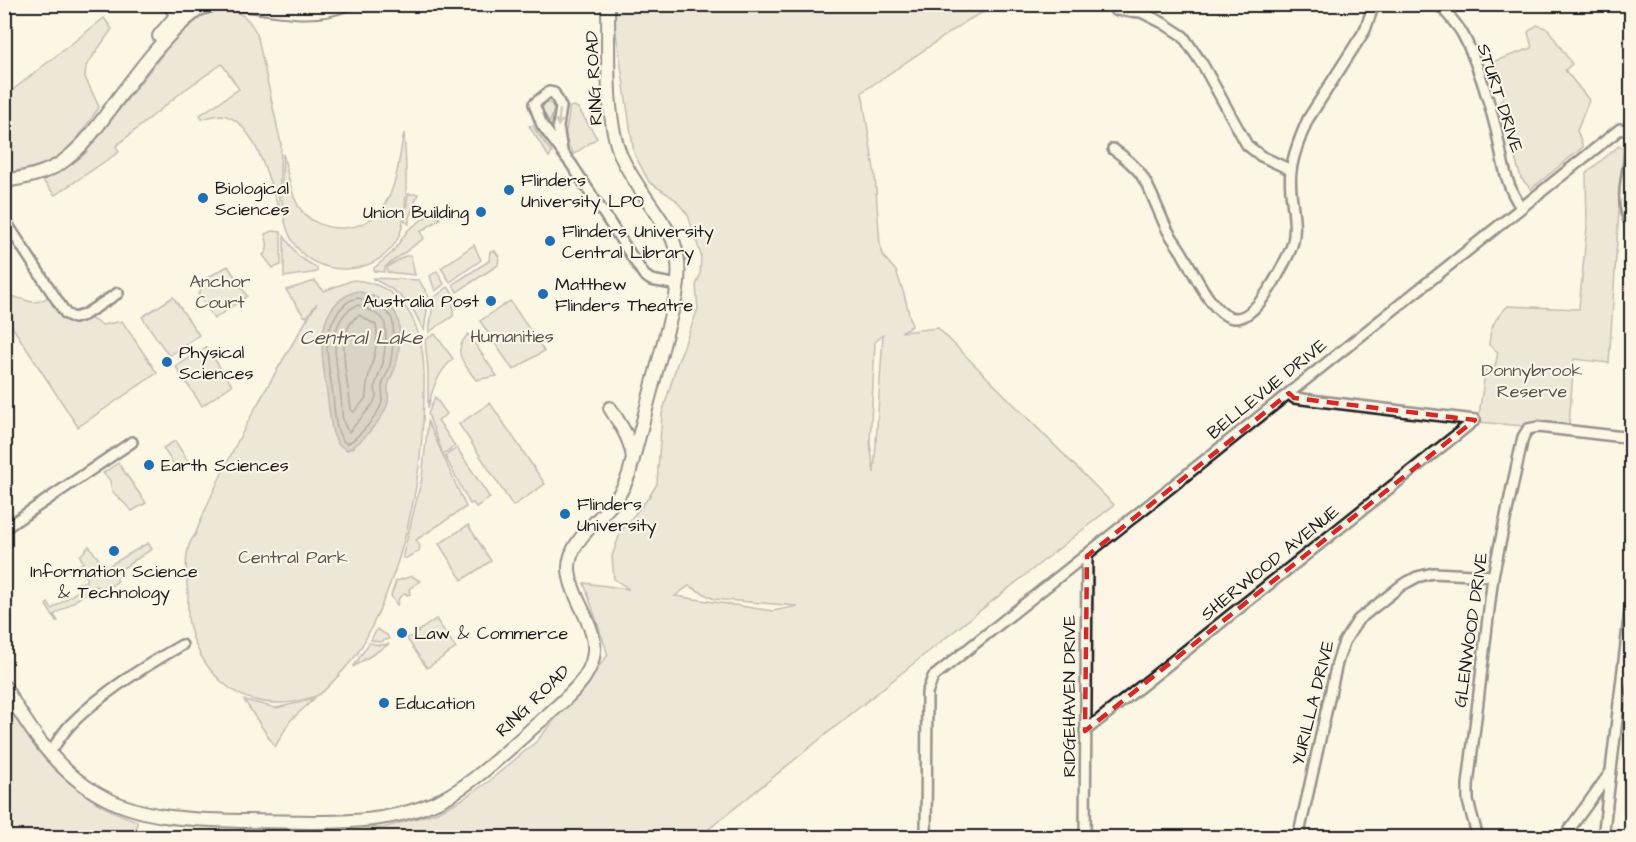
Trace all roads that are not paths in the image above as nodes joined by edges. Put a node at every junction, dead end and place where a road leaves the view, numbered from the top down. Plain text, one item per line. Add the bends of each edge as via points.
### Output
1 (167, 4) edge
2 (216, 4) edge
3 (346, 4) edge
4 (608, 4) edge
5 (1374, 4) edge
6 (1439, 4) edge
7 (250, 5) edge
8 (187, 7) edge
9 (1115, 10) dead end
10 (164, 36) junction
11 (1631, 133) edge
12 (1632, 147) edge
13 (1113, 148) dead end
14 (562, 152) junction
15 (1291, 170) junction
16 (4, 181) edge
17 (1521, 207) junction
18 (4, 219) edge
19 (1632, 226) edge
20 (678, 285) junction
21 (118, 293) dead end
22 (1289, 393) junction
23 (610, 408) dead end
24 (1632, 438) edge
25 (132, 442) dead end
26 (633, 463) junction
27 (4, 530) edge
28 (1086, 556) junction
29 (1492, 576) junction
30 (1632, 593) edge
31 (182, 645) dead end
32 (4, 686) edge
33 (1085, 731) junction
34 (49, 754) junction
35 (1612, 771) junction
36 (926, 837) edge
37 (1085, 837) edge
38 (1298, 837) edge
39 (1478, 837) edge
40 (1563, 837) edge
41 (1603, 837) edge

1 - 8 street via 173,10
1 - 10 street
2 - 8 street
3 - 7 street via 324,11
4 - 20 street, RING ROAD via 610,98 616,139 625,164 672,238 678,260
5 - 15 street via 1365,30 1308,119
6 - 17 street, STURT DRIVE via 1462,34 1474,63 1495,126 1508,184
8 - 10 street
8 - 10 street
9 - 15 street via 1141,12 1183,36 1247,145
10 - 16 street via 70,157 37,174
11 - 17 street, BELLEVUE DRIVE via 1620,129 1615,132
12 - 19 street via 1624,206
13 - 15 street via 1141,174 1168,231 1210,300 1225,315 1236,318 1256,308 1290,251 1294,228
14 -> 14 street via 534,108 535,101 549,92 554,93 560,104
14 - 20 street via 644,275
17 - 22 street, BELLEVUE DRIVE
18 - 21 street via 66,314 74,318 84,315
20 - 26 street, RING ROAD
22 - 28 street, BELLEVUE DRIVE
22 - 33 street, SHERWOOD AVENUE via 1294,398 1475,420
23 - 26 street via 632,448
24 - 29 street, GLENWOOD DRIVE via 1528,429
25 - 27 street
26 - 34 street, RING ROAD via 622,490 578,542 570,562 572,580 592,634 594,652 586,675 492,764 434,803 397,816 344,822 165,816 128,808 96,793
28 - 33 street, RIDGEHAVEN DRIVE
28 - 36 street, BELLEVUE DRIVE via 933,676 927,693
29 - 38 street, YURILLA DRIVE via 1433,573 1417,577 1358,620 1337,663
29 - 39 street, GLENWOOD DRIVE via 1468,785 1468,801
30 - 35 street
31 - 34 street via 108,693 71,724
32 - 34 street, RING ROAD
33 - 37 street, RIDGEHAVEN DRIVE
35 - 40 street
35 - 41 street

